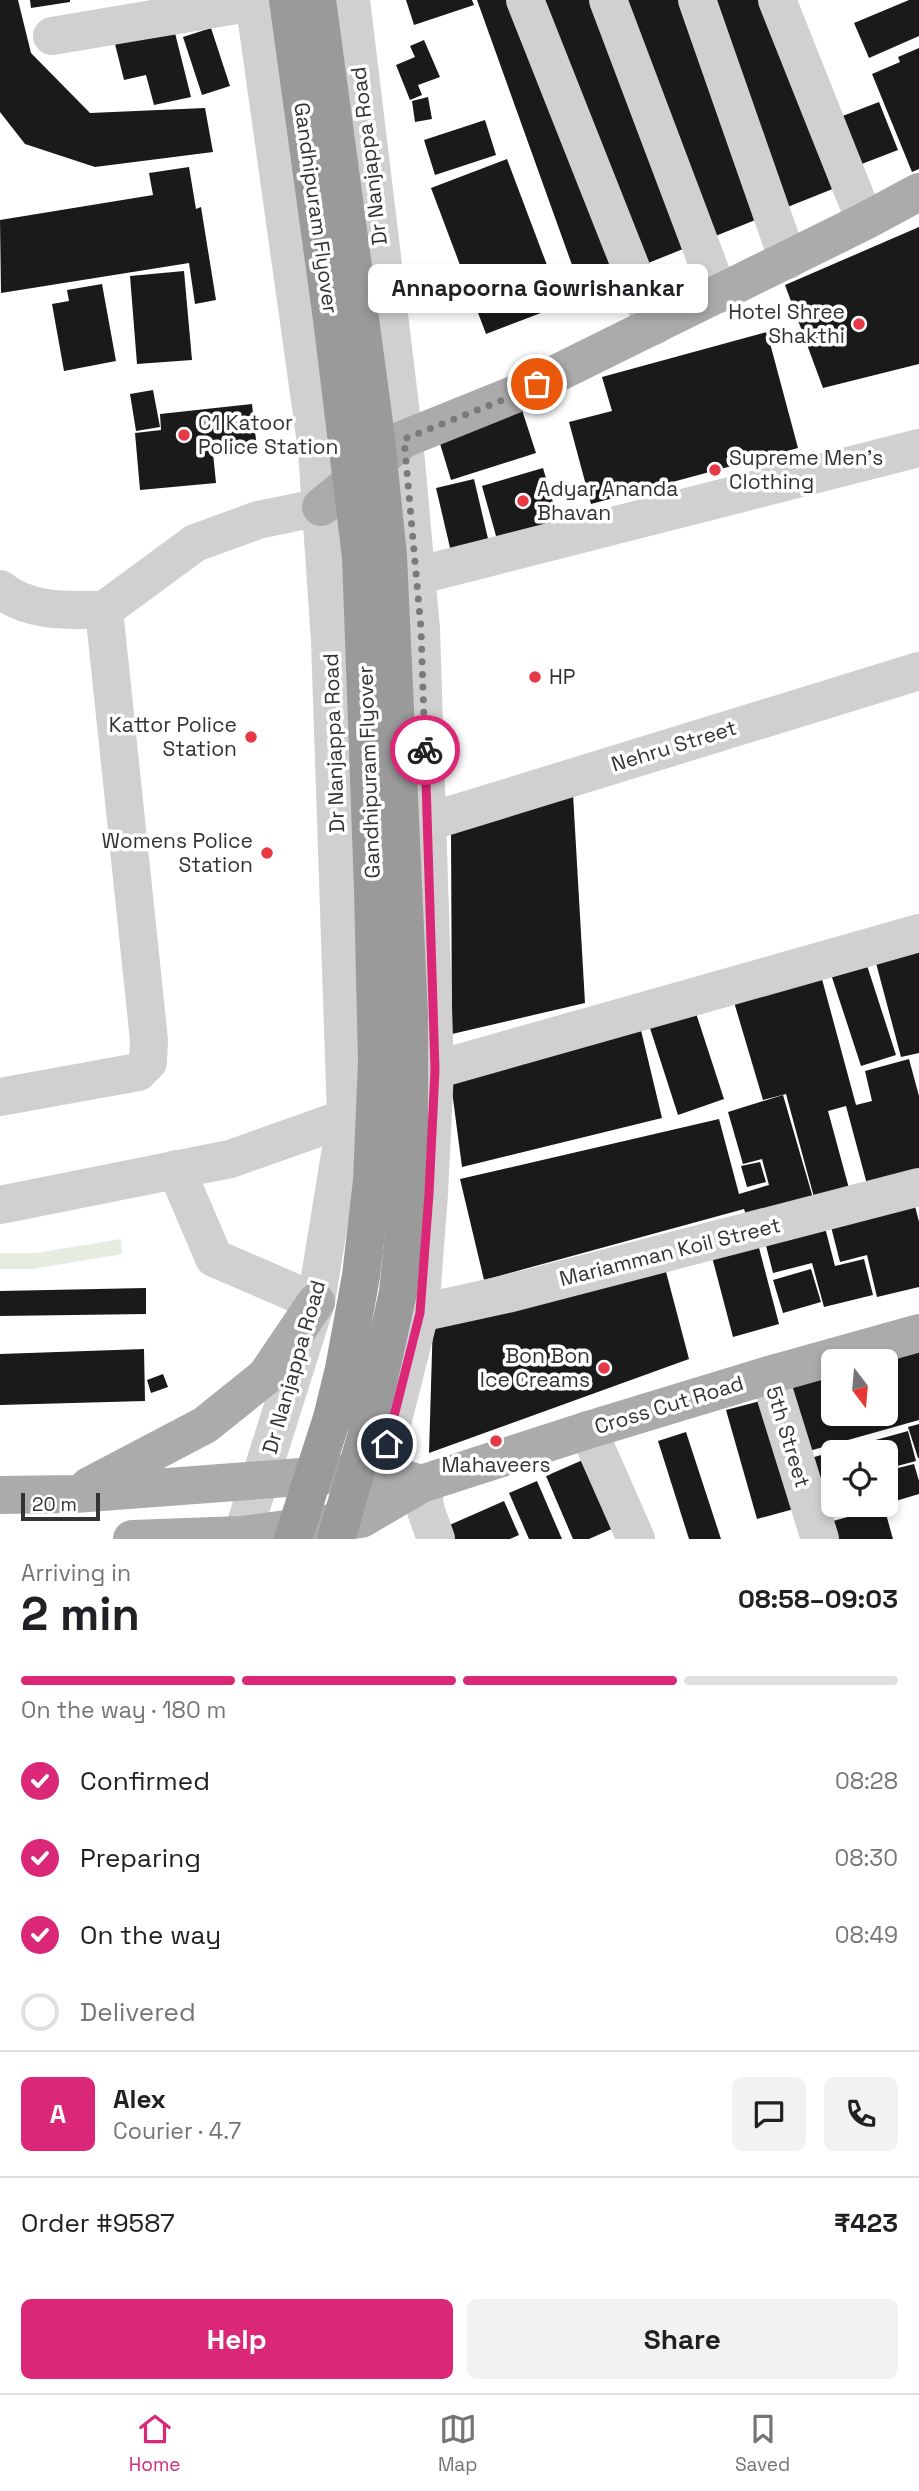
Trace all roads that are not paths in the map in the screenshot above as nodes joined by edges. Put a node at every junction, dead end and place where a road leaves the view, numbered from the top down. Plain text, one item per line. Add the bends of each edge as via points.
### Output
1 (317, 0) edge
2 (351, 0) edge
3 (525, 0) edge
4 (608, 0) edge
5 (696, 0) edge
6 (777, 0) edge
7 (265, 1) edge
8 (52, 36) dead end
9 (919, 192) edge
10 (865, 221) junction
11 (788, 260) junction
12 (719, 294) junction
13 (654, 326) junction
14 (404, 439) junction
15 (919, 449) edge
16 (321, 507) junction
17 (416, 576) junction
18 (0, 589) edge
19 (104, 610) junction
20 (919, 671) edge
21 (428, 822) junction
22 (919, 933) edge
23 (435, 1070) junction
24 (0, 1097) edge
25 (346, 1118) junction
26 (176, 1169) junction
27 (919, 1187) edge
28 (0, 1205) edge
29 (316, 1302) junction
30 (420, 1313) junction
31 (919, 1333) edge
32 (769, 1375) junction
33 (588, 1430) junction
34 (380, 1471) junction
35 (260, 1479) junction
36 (421, 1484) junction
37 (75, 1494) junction
38 (0, 1495) edge
39 (351, 1532) edge
40 (242, 1537) edge
41 (132, 1539) edge
42 (292, 1539) edge
43 (436, 1539) edge
44 (636, 1539) edge
45 (820, 1539) edge

1 - 39 highway, Gandhipuram Flyover, bridge via 388,556 409,1030 409,1182 398,1292 366,1437
2 - 14 street, Dr Nanjappa Road
3 - 13 street
4 - 12 street
5 - 11 street
6 - 10 street
7 - 8 street
7 - 16 street, Dr Nanjappa Road
7 - 42 highway, Gandhipuram Flyover, bridge via 332,319 361,557 377,1063 372,1181 346,1356 332,1418
9 - 10 main road
10 - 11 main road
11 - 12 main road
12 - 13 main road
13 - 14 main road via 513,396
14 - 16 main road
14 - 17 street, Dr Nanjappa Road
15 - 17 street
16 - 19 street via 258,520 195,543
16 - 25 street, Dr Nanjappa Road via 334,729
17 - 21 street, Dr Nanjappa Road
18 - 19 street via 45,610
19 - 24 street via 148,1062 138,1072
20 - 21 street, Nehru Street
21 - 23 street, Dr Nanjappa Road
22 - 23 street
23 - 30 street, Dr Nanjappa Road
25 - 26 street via 230,1159
25 - 29 street, Dr Nanjappa Road
26 - 28 street
26 - 29 street via 214,1258
27 - 30 street, Mariamman Koil Street
29 - 35 street, Dr Nanjappa Road
29 - 37 main road via 265,1376 205,1425
30 - 34 street, Dr Nanjappa Road
31 - 32 main road, Cross Cut Road
32 - 33 main road, Cross Cut Road
32 - 45 street, 5th Street
33 - 36 main road, Cross Cut Road
33 - 44 street
34 - 35 main road
34 - 36 main road
34 - 39 street, Dr Nanjappa Road
35 - 37 main road
35 - 40 street, Dr Nanjappa Road
36 - 39 main road, Cross Cut Road
36 - 43 street
37 - 38 main road
39 - 40 main road
40 - 41 main road

